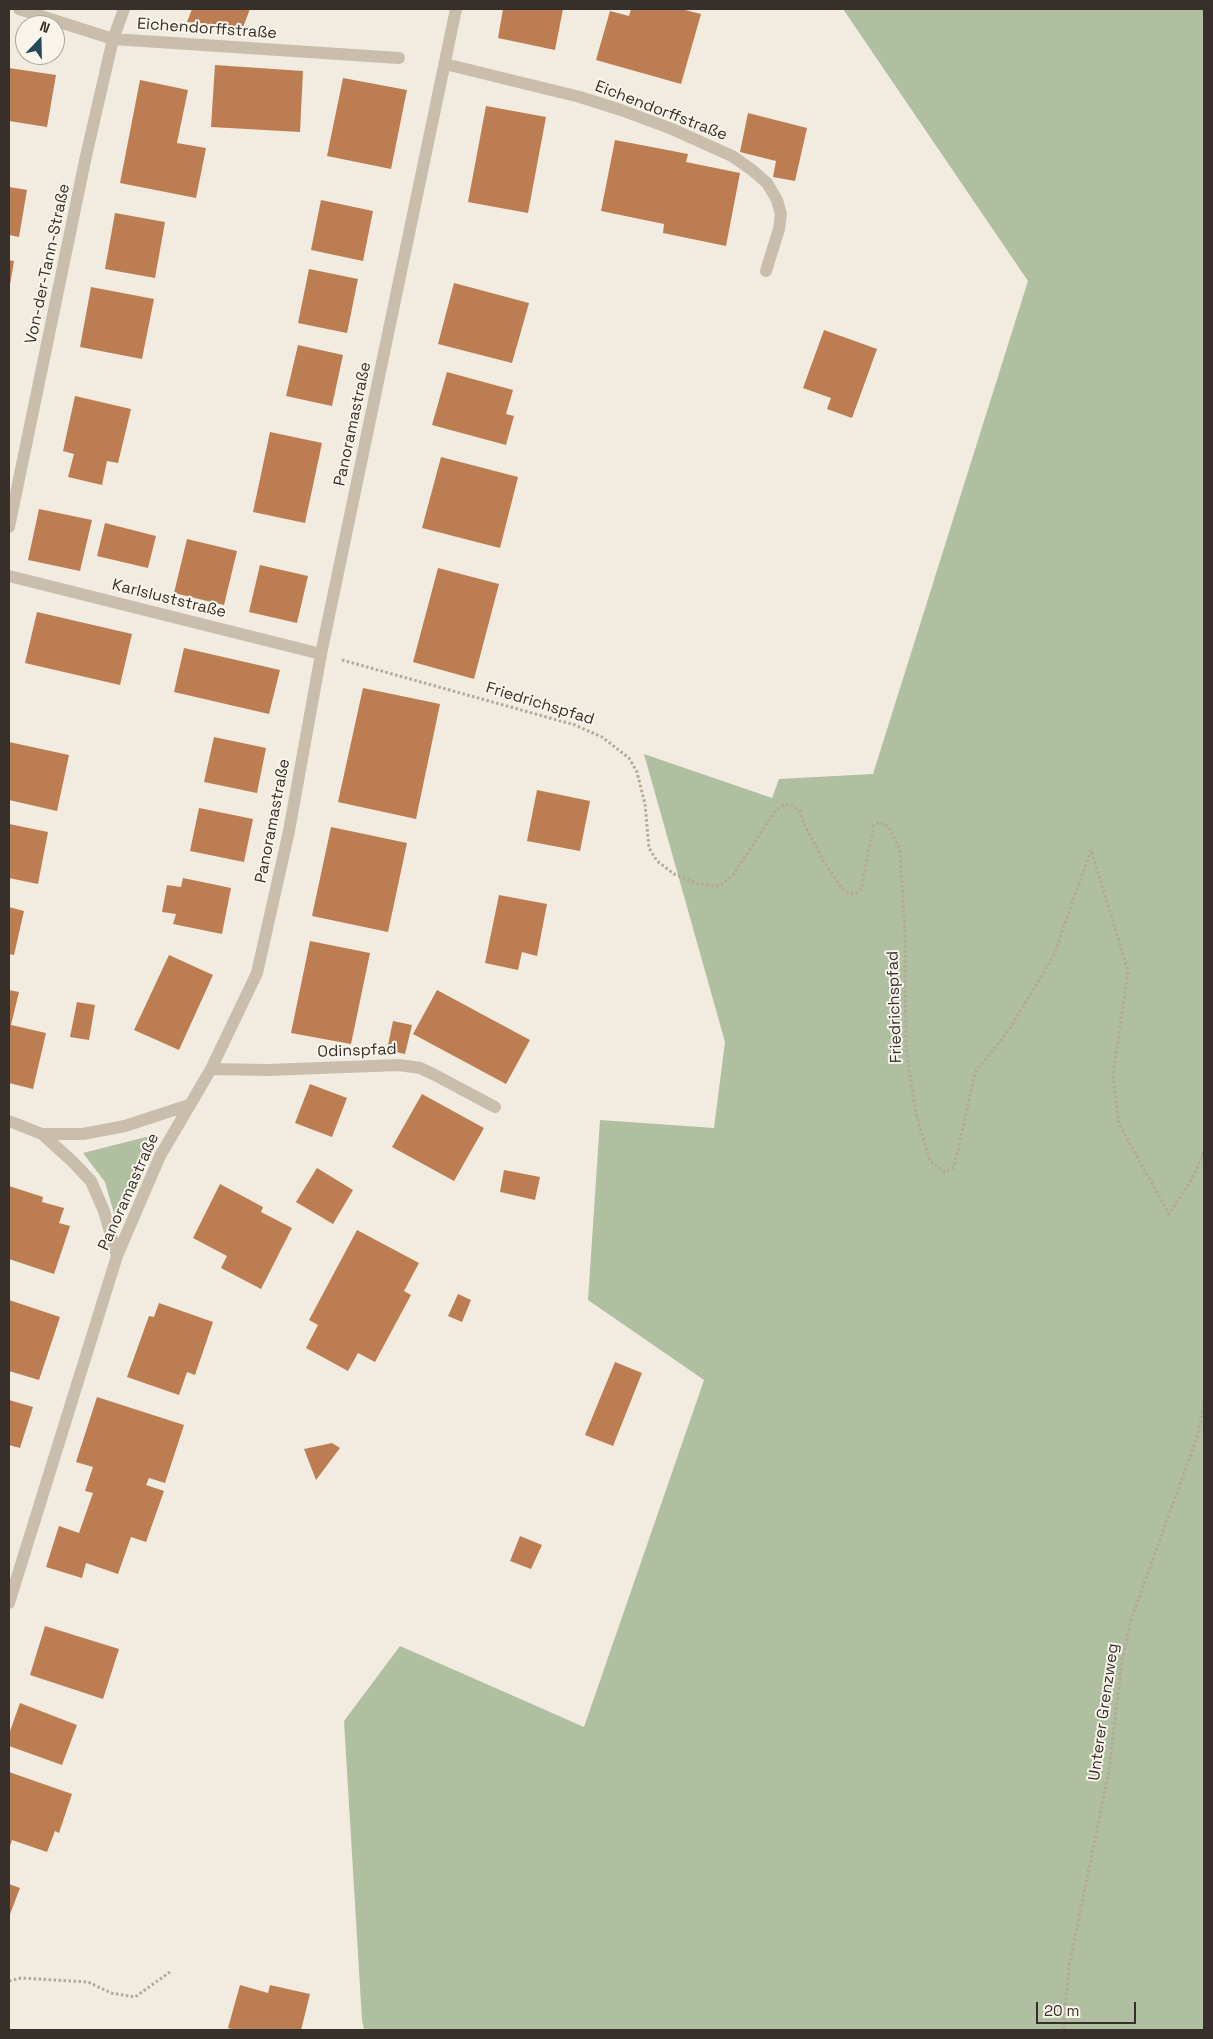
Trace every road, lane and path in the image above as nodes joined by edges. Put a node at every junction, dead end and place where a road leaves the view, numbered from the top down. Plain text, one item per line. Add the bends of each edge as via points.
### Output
1 (19, 9) edge
2 (124, 9) edge
3 (456, 9) edge
4 (113, 39) junction
5 (399, 58) dead end
6 (446, 64) junction
7 (766, 271) dead end
8 (9, 528) edge
9 (9, 576) edge
10 (321, 654) junction
11 (345, 660) dead end
12 (211, 1069) junction
13 (189, 1105) junction
14 (495, 1107) dead end
15 (9, 1121) edge
16 (42, 1134) junction
17 (1204, 1151) edge
18 (117, 1256) junction
19 (1204, 1406) edge
20 (9, 1603) edge
21 (170, 1972) dead end
22 (9, 1981) edge
23 (1063, 2030) edge

1 - 4 street, Eichendorffstraße
2 - 4 street, Von-der-Tann-Straße
3 - 6 street, Panoramastraße
4 - 5 street, Eichendorffstraße
4 - 8 street, Von-der-Tann-Straße
6 - 7 street, Eichendorffstraße via 622,110 672,129 739,161 767,184 777,200 779,229
6 - 10 street, Panoramastraße
9 - 10 street, Karlsluststraße
10 - 12 street, Panoramastraße via 289,831 257,972
11 - 17 path, Friedrichspfad via 575,726 602,737 629,758 637,772 645,804 649,848 657,861 674,874 698,884 719,886 734,875 776,810 784,804 800,811 824,862 841,887 848,894 855,894 861,890 874,825 880,822 889,827 900,849 906,1048 916,1114 930,1160 945,1172 954,1167 975,1073 1009,1030 1053,957 1091,850 1128,971 1113,1076 1119,1124 1168,1214 1192,1179
12 - 13 street, Panoramastraße
12 - 14 street, Odinspfad via 399,1065 434,1074
13 - 16 street via 124,1126 83,1134
13 - 18 street, Panoramastraße via 160,1156
15 - 16 street
16 - 18 street via 91,1181
18 - 20 street, Panoramastraße
19 - 23 path, Unterer Grenzweg via 1197,1437 1131,1620 1122,1660 1109,1771 1070,1966
21 - 22 path via 135,1997 111,1993 88,1982 21,1978

